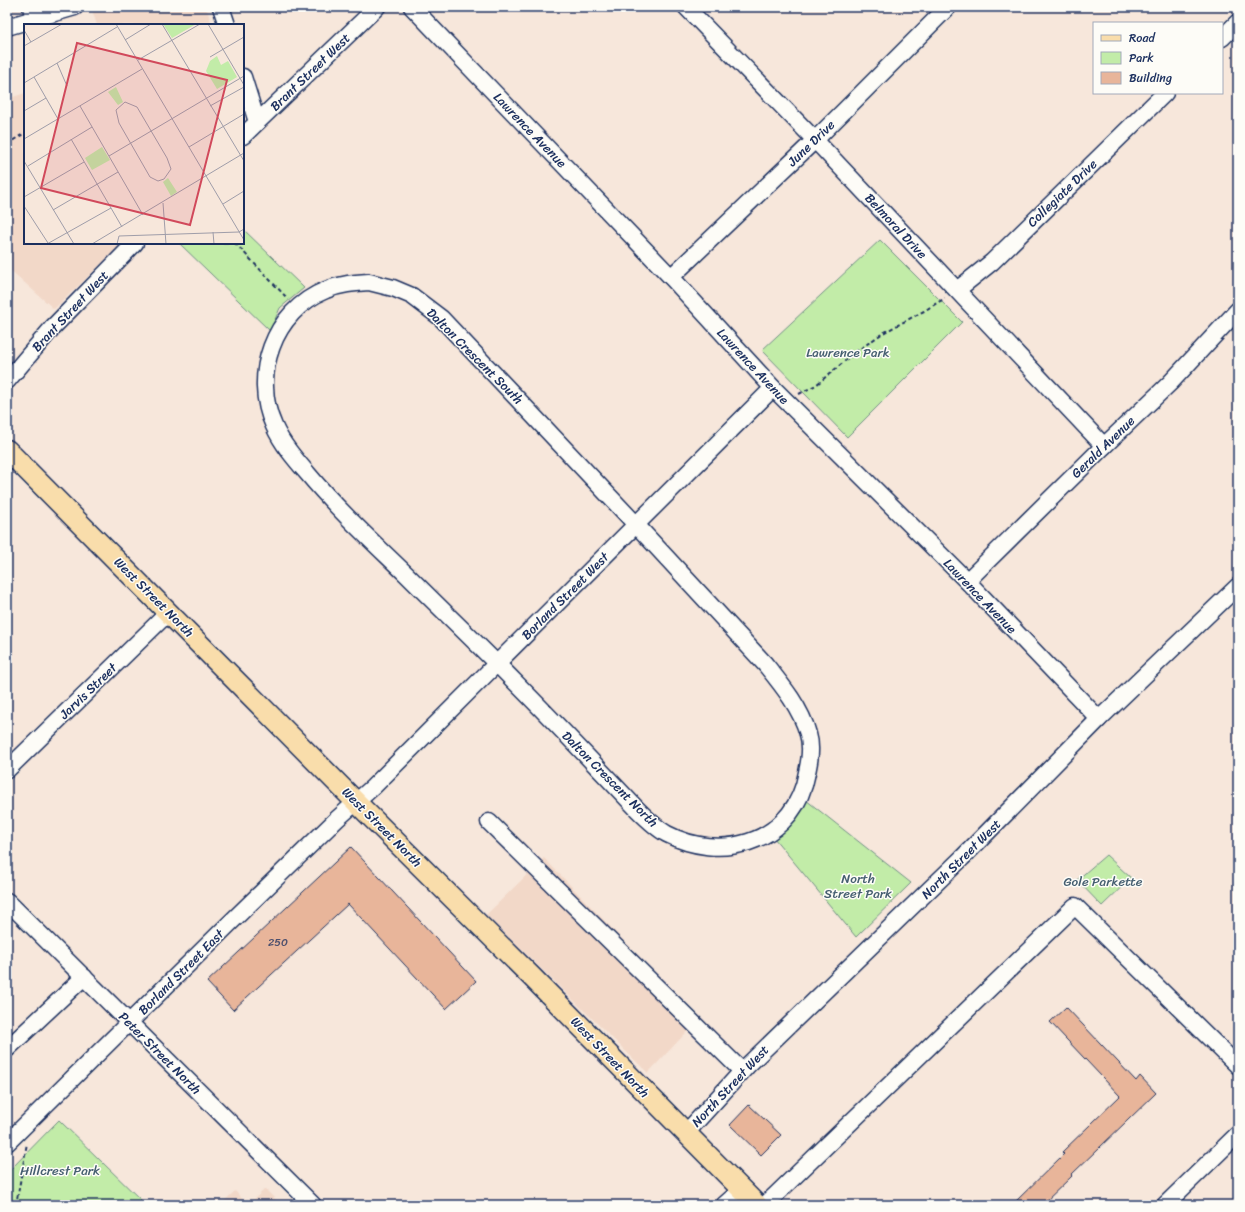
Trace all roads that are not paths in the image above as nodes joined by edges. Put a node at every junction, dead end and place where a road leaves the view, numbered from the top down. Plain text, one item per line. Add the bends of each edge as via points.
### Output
1 (75, 7) edge
2 (221, 7) edge
3 (377, 7) edge
4 (412, 7) edge
5 (686, 7) edge
6 (948, 7) edge
7 (33, 13) edge
8 (1238, 22) edge
9 (227, 24) edge
10 (7, 26) edge
11 (1223, 37) edge
12 (244, 80) edge
13 (1164, 94) edge
14 (257, 122) junction
15 (244, 135) edge
16 (815, 140) junction
17 (134, 244) edge
18 (671, 277) junction
19 (957, 290) junction
20 (1238, 310) edge
21 (7, 381) edge
22 (773, 388) junction
23 (1104, 446) junction
24 (7, 450) edge
25 (637, 525) junction
26 (967, 581) junction
27 (1238, 586) edge
28 (169, 612) junction
29 (497, 664) junction
30 (1099, 719) junction
31 (7, 770) edge
32 (357, 802) junction
33 (488, 822) dead end
34 (7, 901) edge
35 (84, 977) junction
36 (130, 1022) junction
37 (7, 1049) edge
38 (1238, 1066) edge
39 (742, 1071) junction
40 (685, 1134) junction
41 (1238, 1134) edge
42 (7, 1143) edge
43 (741, 1190) junction
44 (314, 1205) edge
45 (724, 1205) edge
46 (757, 1205) edge
47 (765, 1205) edge
48 (1165, 1205) edge

1 - 7 street
2 - 9 street
3 - 14 street, Brant Street West
4 - 18 street, Lawrence Avenue
5 - 16 street, Belmoral Drive
6 - 16 street, June Drive
7 - 10 street
8 - 11 street
12 - 14 street
13 - 19 street, Collegiate Drive via 992,262
14 - 15 street, Brant Street West
16 - 18 street, June Drive
16 - 19 street, Belmoral Drive
17 - 21 street, Brant Street West via 54,327
18 - 22 street, Lawrence Avenue
19 - 23 street, Belmoral Drive
20 - 23 street, Gerald Avenue via 1170,383
22 - 25 street, Borland Street West
22 - 26 street, Lawrence Avenue
23 - 26 street, Gerald Avenue
24 - 28 main road, West Street North
25 - 29 street, Borland Street West
25 - 29 street, Dalton Crescent North via 765,664 801,716 810,745 807,773 793,810 781,823 752,842 719,848 702,846 667,834 637,809
25 - 29 street, Dalton Crescent South via 441,318 412,296 369,282 348,284 310,297 297,308 277,333 266,366 266,405 280,437 326,495
26 - 30 street, Lawrence Avenue
27 - 30 street, North Street West
28 - 31 street, Jarvis Street
28 - 32 main road, West Street North
29 - 32 street, Borland Street West
30 - 39 street, North Street West via 962,858
32 - 36 street, Borland Street East
32 - 40 main road, West Street North
33 - 39 street
34 - 35 street, Peter Street North
35 - 36 street, Peter Street North
35 - 37 street
36 - 42 street, Borland Street East
36 - 44 street, Peter Street North
38 - 47 street via 1075,906
39 - 40 street, North Street West
40 - 43 main road, West Street North
41 - 48 street
43 - 45 street
43 - 46 main road, West Street North

